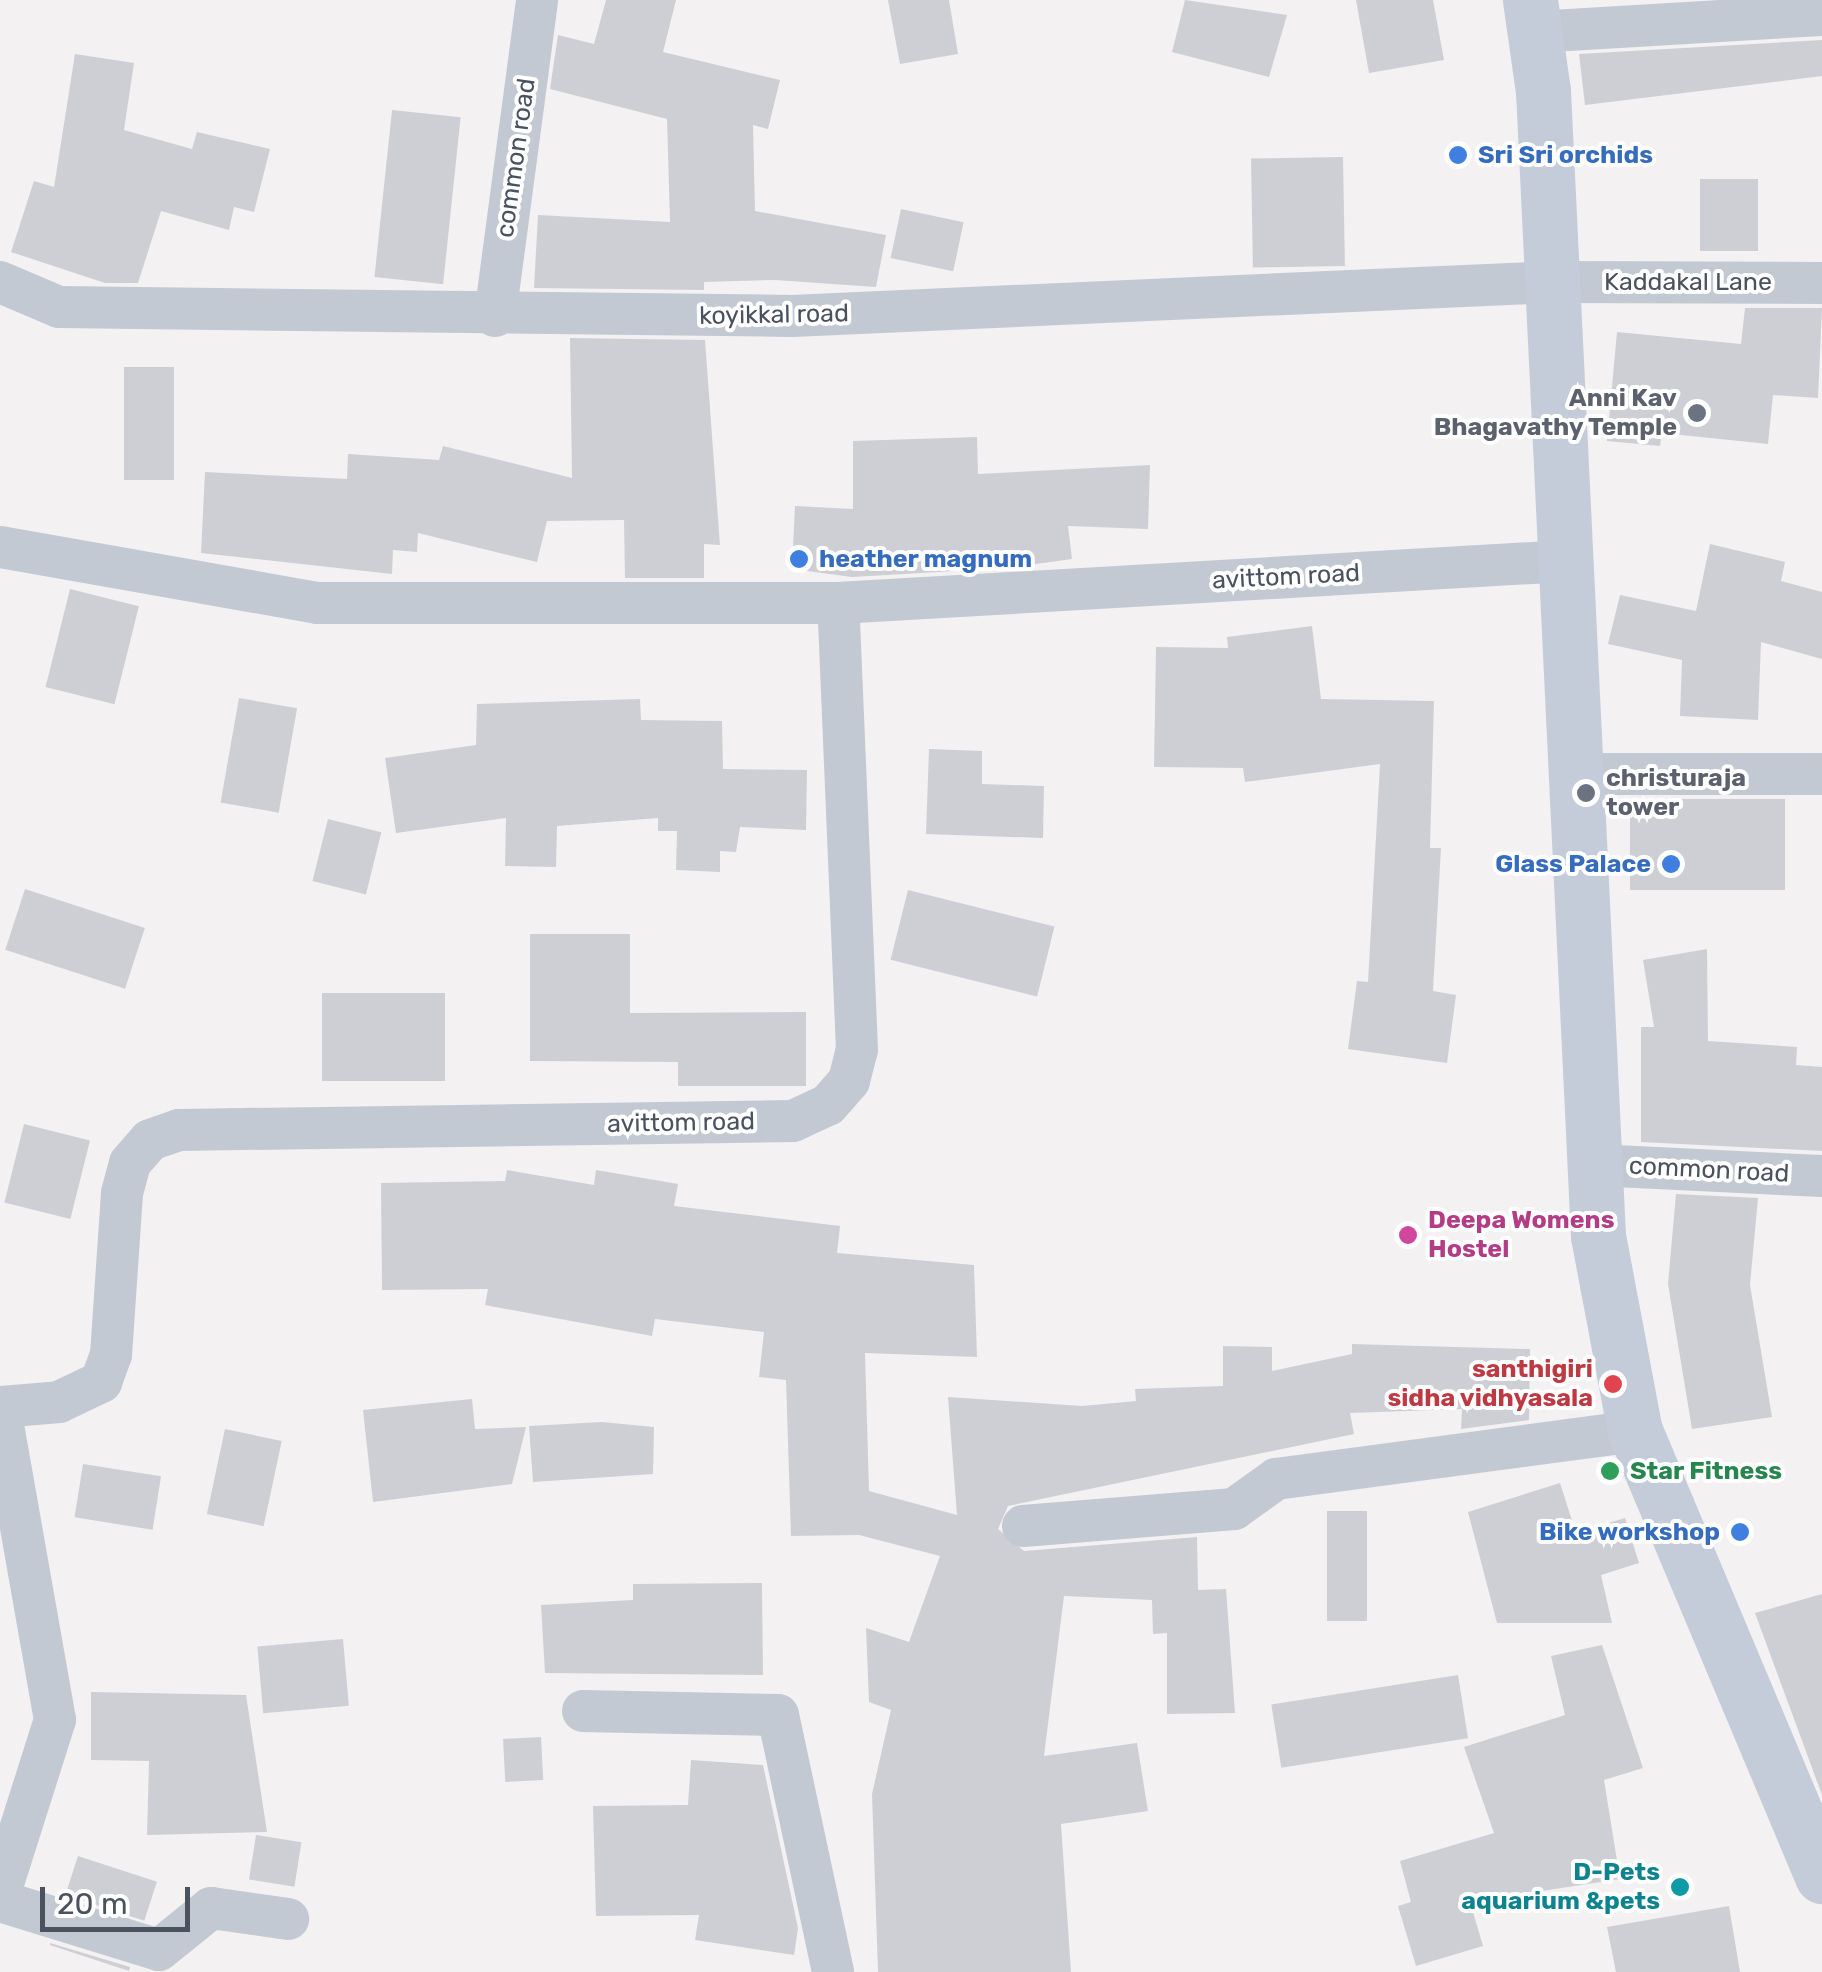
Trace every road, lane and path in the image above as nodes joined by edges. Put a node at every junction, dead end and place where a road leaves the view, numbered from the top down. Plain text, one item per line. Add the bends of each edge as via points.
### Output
1 (538, 0) edge
2 (1822, 15) edge
3 (1532, 16) edge
4 (0, 282) edge
5 (1553, 282) junction
6 (1822, 283) edge
7 (496, 316) junction
8 (0, 547) edge
9 (1567, 561) junction
10 (838, 604) junction
11 (1575, 774) junction
12 (1822, 774) edge
13 (1595, 1164) junction
14 (1822, 1176) edge
15 (0, 1406) edge
16 (1634, 1431) junction
17 (1023, 1526) dead end
18 (583, 1711) dead end
19 (1822, 1876) edge
20 (0, 1893) edge
21 (0, 1901) edge
22 (288, 1919) dead end
23 (833, 1972) edge

1 - 7 street, common road
2 - 3 street
3 - 5 main road
4 - 7 street, koyikkal road via 59,307
5 - 6 street, Kaddakal Lane
5 - 7 street, koyikkal road via 792,316
5 - 9 main road
8 - 10 street via 318,603
9 - 10 street, avittom road
9 - 11 main road
10 - 15 street, avittom road via 857,1050 848,1082 828,1106 793,1121 179,1130 150,1140 130,1163 122,1193 111,1355 101,1382 59,1402
11 - 12 street
11 - 13 main road
13 - 14 street, common road
13 - 16 main road via 1598,1236
15 - 20 street, avittom road via 55,1720
16 - 17 street via 1276,1480 1234,1510
16 - 19 main road
18 - 23 street via 778,1715
21 - 22 street via 159,1950 211,1908

